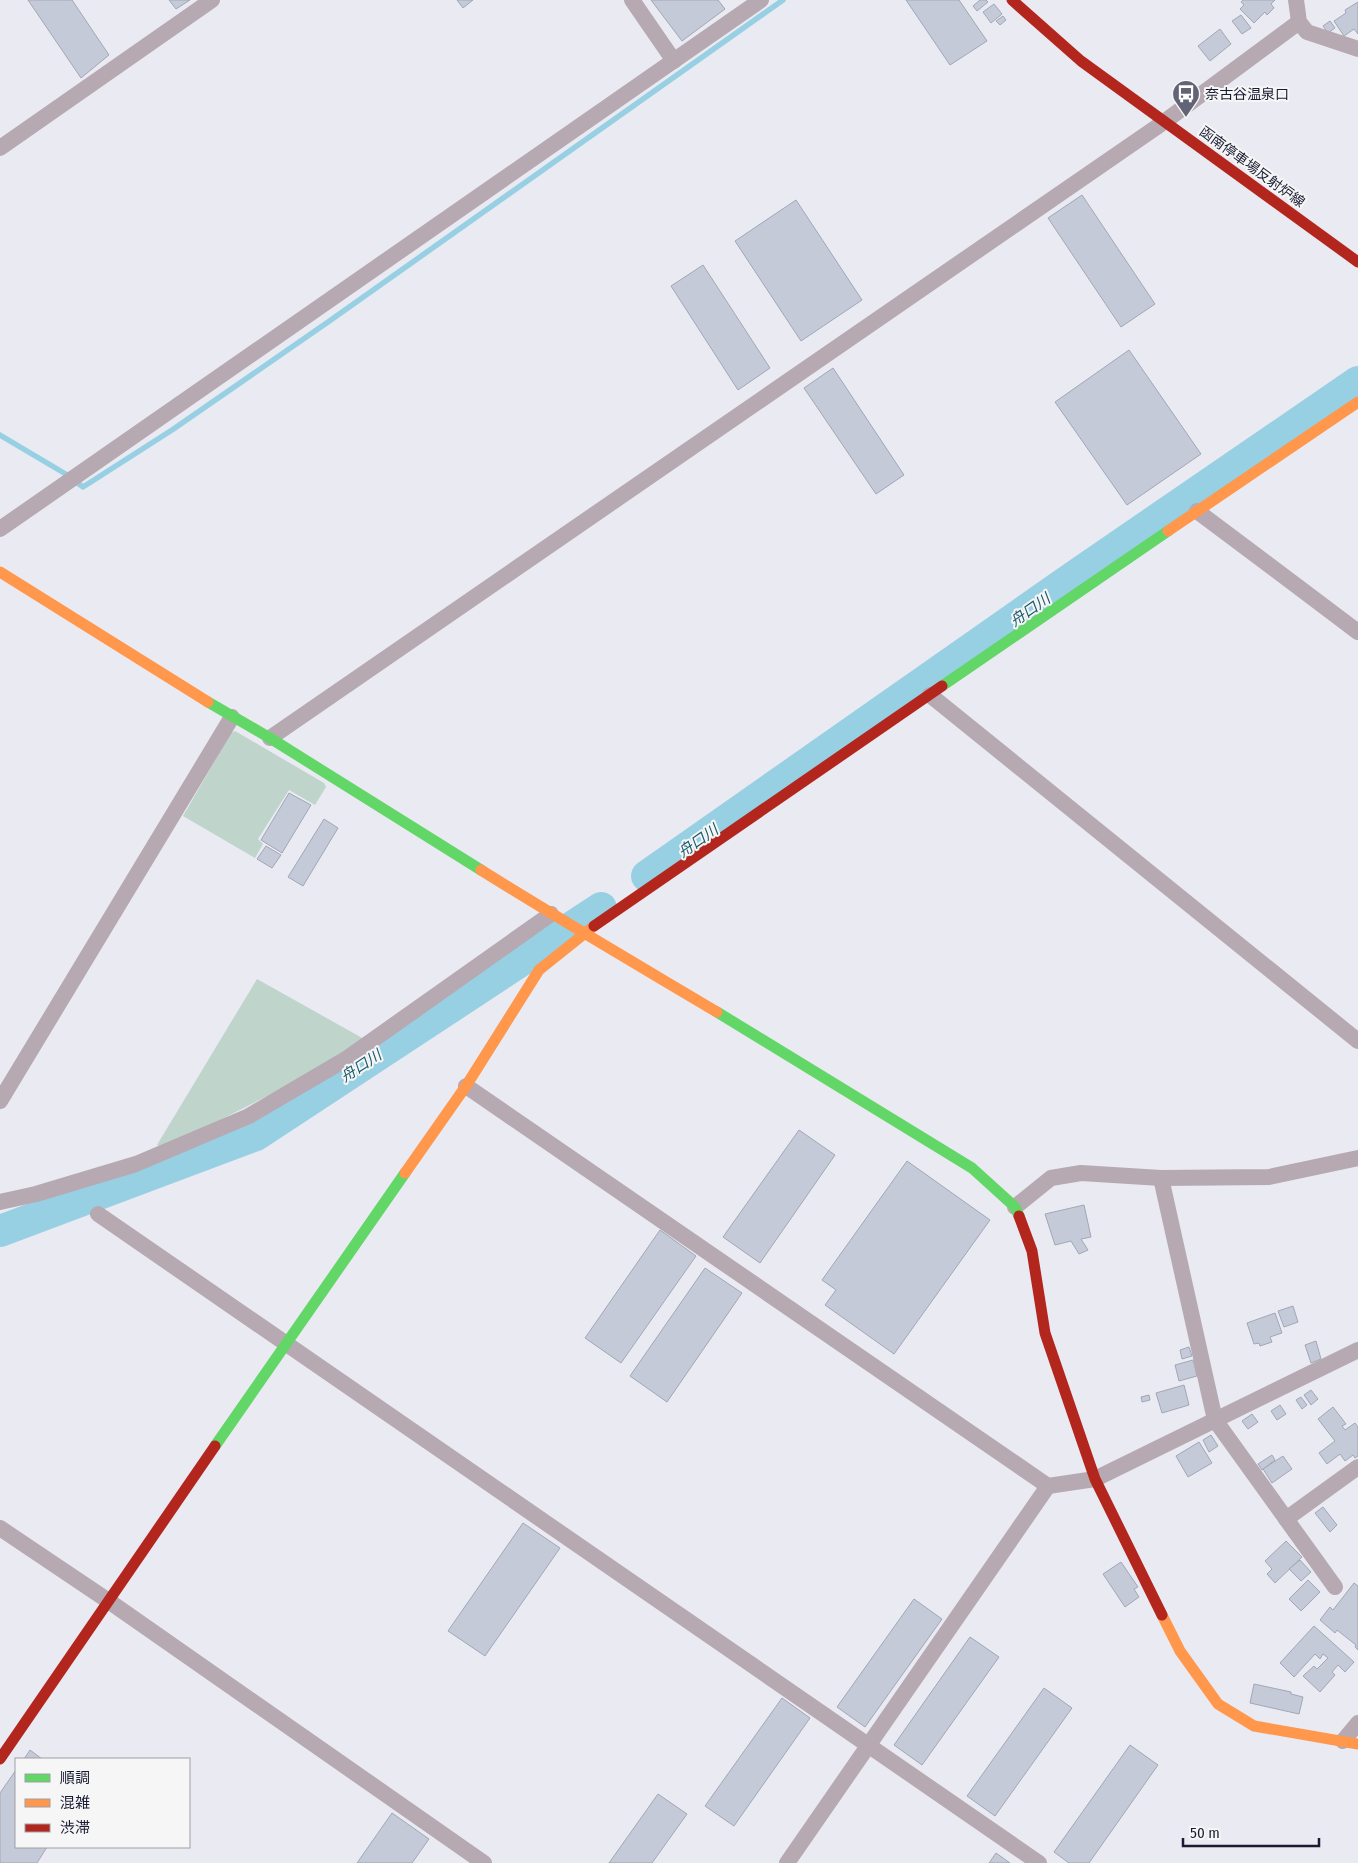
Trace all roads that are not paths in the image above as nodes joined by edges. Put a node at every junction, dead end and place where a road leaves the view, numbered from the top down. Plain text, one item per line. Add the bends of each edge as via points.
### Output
1 (212, 0) edge
2 (632, 0) edge
3 (761, 0) edge
4 (1012, 0) edge
5 (1296, 0) edge
6 (1299, 22) junction
7 (1358, 49) edge
8 (674, 61) junction
9 (1164, 122) junction
10 (0, 148) edge
11 (1358, 262) edge
12 (1358, 402) edge
13 (1197, 510) junction
14 (0, 529) edge
15 (0, 572) edge
16 (1358, 632) edge
17 (930, 696) junction
18 (232, 718) junction
19 (270, 738) junction
20 (550, 914) junction
21 (585, 932) junction
22 (1358, 1041) edge
23 (466, 1086) junction
24 (0, 1101) edge
25 (1358, 1158) edge
26 (1160, 1178) junction
27 (0, 1202) edge
28 (1015, 1207) junction
29 (98, 1214) dead end
30 (286, 1343) junction
31 (1358, 1350) edge
32 (1215, 1420) junction
33 (1358, 1468) edge
34 (1095, 1479) junction
35 (1048, 1486) junction
36 (1286, 1519) junction
37 (0, 1528) edge
38 (1335, 1587) dead end
39 (110, 1602) junction
40 (1358, 1724) edge
41 (1350, 1742) edge
42 (869, 1746) junction
43 (0, 1759) edge
44 (484, 1863) edge
45 (786, 1863) edge
46 (1039, 1863) edge

1 - 10 street
2 - 8 street
3 - 8 street
4 - 9 street, 函南停車場反射炉線 via 1081,61
5 - 6 street
6 - 7 street via 1307,32
6 - 9 street
8 - 14 street
9 - 11 street, 函南停車場反射炉線
9 - 19 street
12 - 13 street
13 - 16 street
13 - 17 street
15 - 18 street
17 - 21 street
17 - 22 street
18 - 19 street
18 - 24 street
19 - 20 street
20 - 21 street
20 - 27 street via 346,1059 249,1116 136,1164
21 - 23 street via 538,970
21 - 28 street via 972,1168
23 - 30 street
23 - 35 street
25 - 26 street via 1269,1177
26 - 28 street via 1081,1173 1051,1178
26 - 32 street
28 - 34 street via 1032,1251 1045,1333
29 - 30 street
30 - 39 street
30 - 42 street
31 - 32 street
32 - 34 street
32 - 36 street
33 - 36 street
34 - 35 street
34 - 41 street via 1180,1651 1218,1704 1254,1726
35 - 42 street
36 - 38 street
37 - 39 street
39 - 43 street
39 - 44 street
40 - 41 street
42 - 45 street
42 - 46 street

